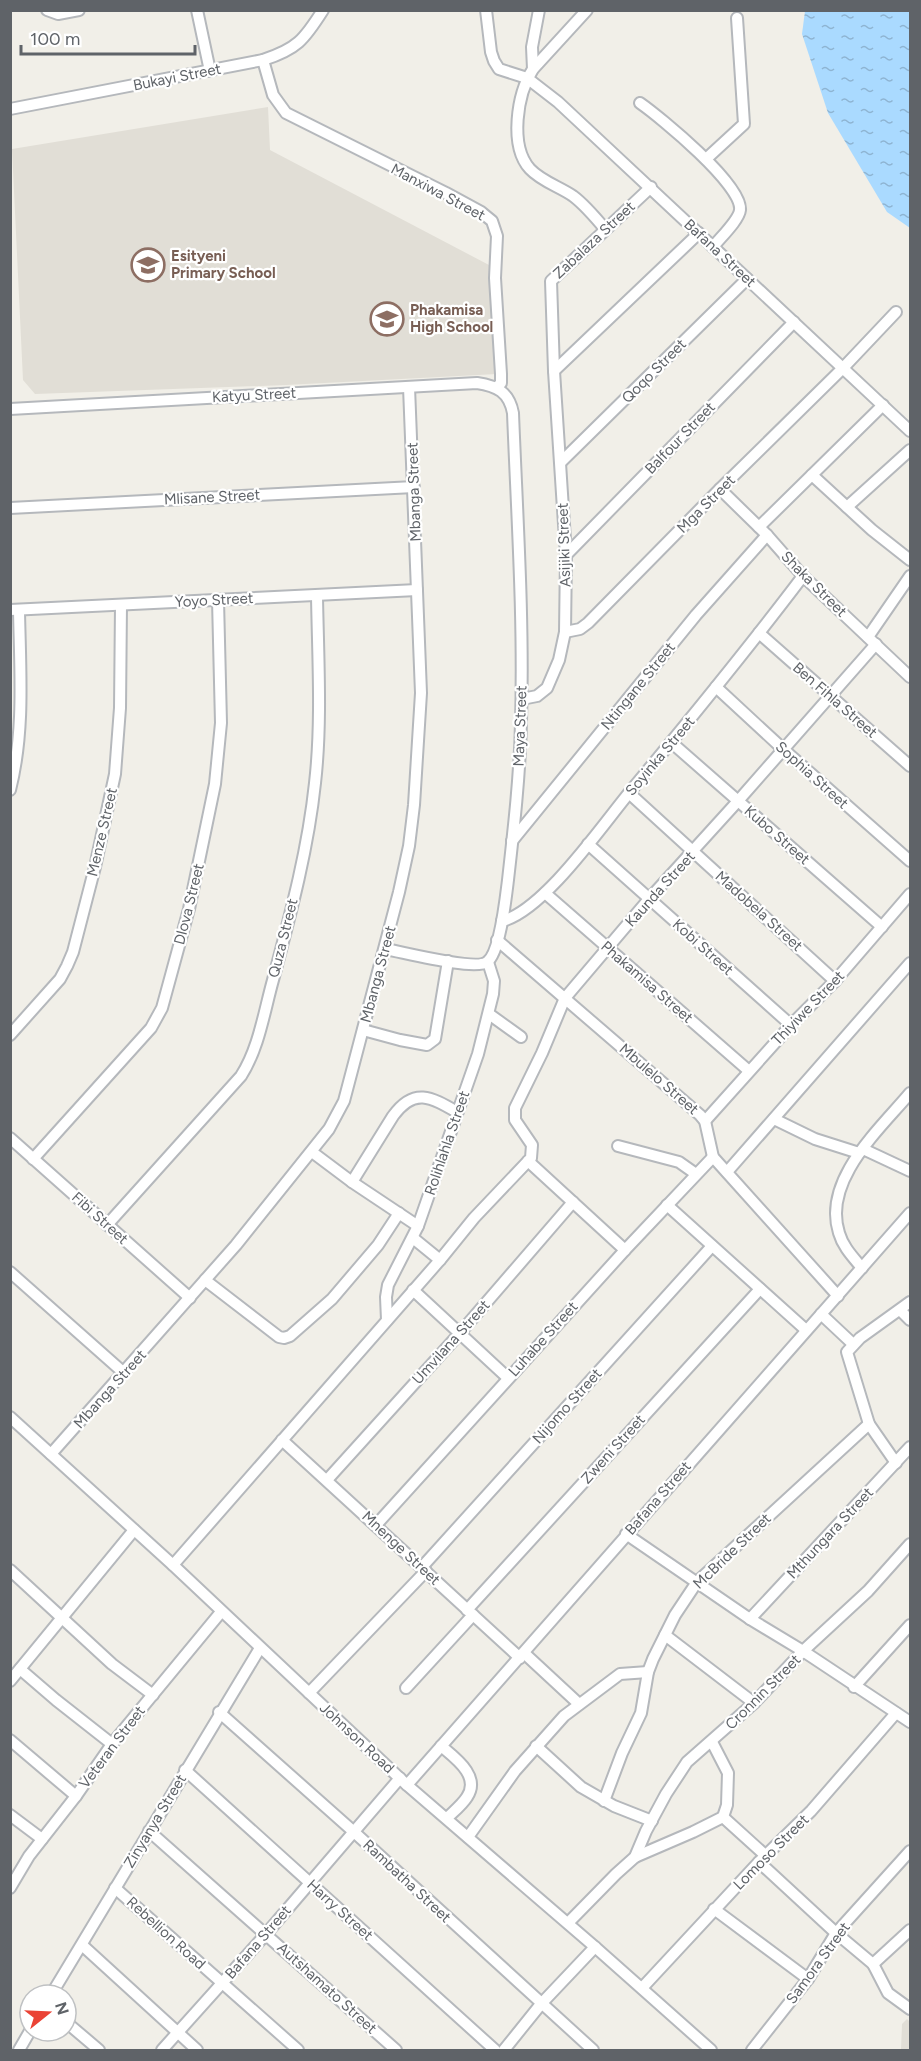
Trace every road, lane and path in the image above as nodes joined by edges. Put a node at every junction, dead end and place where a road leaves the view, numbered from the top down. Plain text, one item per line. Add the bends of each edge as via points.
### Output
1 (47, 10) edge
2 (79, 10) edge
3 (197, 10) edge
4 (486, 10) edge
5 (539, 10) edge
6 (587, 10) edge
7 (319, 12) edge
8 (737, 18) dead end
9 (263, 60) junction
10 (210, 71) junction
11 (530, 74) junction
12 (640, 103) dead end
13 (10, 109) edge
14 (706, 159) junction
15 (651, 187) junction
16 (605, 228) junction
17 (699, 233) junction
18 (713, 246) junction
19 (747, 279) junction
20 (896, 312) dead end
21 (794, 322) junction
22 (843, 368) junction
23 (554, 371) junction
24 (409, 387) junction
25 (497, 387) junction
26 (883, 405) junction
27 (10, 409) edge
28 (910, 431) edge
29 (910, 450) edge
30 (561, 462) junction
31 (812, 475) junction
32 (414, 487) junction
33 (720, 489) junction
34 (847, 507) junction
35 (10, 508) edge
36 (763, 531) junction
37 (566, 555) junction
38 (910, 560) edge
39 (803, 576) junction
40 (910, 576) edge
41 (417, 590) junction
42 (317, 596) junction
43 (218, 600) junction
44 (121, 605) junction
45 (15, 610) edge
46 (565, 632) junction
47 (759, 633) junction
48 (872, 640) junction
49 (909, 673) edge
50 (716, 687) junction
51 (830, 697) junction
52 (522, 699) junction
53 (672, 743) junction
54 (783, 749) junction
55 (910, 766) edge
56 (10, 790) edge
57 (629, 793) junction
58 (738, 801) junction
59 (512, 841) junction
60 (588, 844) junction
61 (694, 852) junction
62 (910, 861) edge
63 (545, 893) junction
64 (910, 894) edge
65 (649, 899) junction
66 (502, 921) junction
67 (882, 927) junction
68 (497, 940) junction
69 (608, 947) junction
70 (385, 949) junction
71 (448, 962) junction
72 (488, 962) junction
73 (910, 963) edge
74 (835, 981) junction
75 (566, 998) junction
76 (489, 1014) junction
77 (791, 1025) junction
78 (363, 1030) junction
79 (10, 1035) edge
80 (521, 1037) dead end
81 (749, 1071) junction
82 (910, 1093) edge
83 (457, 1112) junction
84 (774, 1119) junction
85 (705, 1122) junction
86 (10, 1138) edge
87 (618, 1146) dead end
88 (861, 1151) junction
89 (312, 1152) junction
90 (713, 1157) junction
91 (33, 1159) junction
92 (528, 1161) junction
93 (910, 1171) edge
94 (728, 1172) junction
95 (696, 1174) junction
96 (352, 1182) junction
97 (573, 1202) junction
98 (667, 1205) junction
99 (399, 1213) junction
100 (910, 1213) edge
101 (107, 1225) junction
102 (418, 1226) junction
103 (413, 1238) junction
104 (712, 1246) junction
105 (625, 1250) junction
106 (440, 1260) junction
107 (862, 1268) junction
108 (10, 1272) edge
109 (205, 1280) junction
110 (760, 1288) junction
111 (413, 1290) junction
112 (838, 1296) junction
113 (190, 1298) junction
114 (910, 1302) edge
115 (900, 1310) junction
116 (821, 1314) junction
117 (387, 1320) junction
118 (910, 1320) edge
119 (807, 1330) junction
120 (460, 1333) junction
121 (853, 1344) junction
122 (124, 1373) junction
123 (508, 1378) junction
124 (10, 1417) edge
125 (869, 1424) junction
126 (282, 1440) junction
127 (910, 1447) edge
128 (51, 1454) junction
129 (896, 1463) junction
130 (327, 1480) junction
131 (376, 1525) junction
132 (134, 1530) junction
133 (626, 1534) junction
134 (910, 1544) edge
135 (173, 1565) junction
136 (424, 1569) junction
137 (10, 1570) edge
138 (697, 1582) junction
139 (221, 1612) junction
140 (470, 1612) junction
141 (62, 1617) junction
142 (750, 1619) junction
143 (910, 1625) edge
144 (665, 1635) junction
145 (260, 1648) junction
146 (803, 1651) junction
147 (522, 1655) junction
148 (20, 1669) junction
149 (648, 1672) junction
150 (10, 1681) edge
151 (854, 1687) junction
152 (406, 1688) dead end
153 (309, 1693) junction
154 (153, 1695) junction
155 (754, 1703) junction
156 (579, 1704) junction
157 (219, 1712) junction
158 (896, 1713) junction
159 (910, 1722) edge
160 (10, 1740) edge
161 (712, 1742) junction
162 (112, 1744) junction
163 (441, 1746) junction
164 (536, 1746) junction
165 (185, 1770) junction
166 (404, 1781) junction
167 (76, 1796) junction
168 (604, 1801) junction
169 (10, 1815) edge
170 (723, 1817) junction
171 (447, 1818) junction
172 (652, 1821) junction
173 (149, 1831) junction
174 (354, 1832) junction
175 (468, 1837) junction
176 (42, 1839) junction
177 (910, 1851) edge
178 (635, 1857) junction
179 (762, 1858) junction
180 (309, 1882) junction
181 (10, 1888) edge
182 (115, 1888) junction
183 (714, 1909) junction
184 (568, 1923) junction
185 (910, 1930) edge
186 (266, 1934) junction
187 (837, 1934) junction
188 (82, 1945) junction
189 (595, 1947) junction
190 (873, 1964) junction
191 (808, 1979) junction
192 (58, 1983) edge
193 (223, 1983) junction
194 (642, 1988) junction
195 (542, 2004) junction
196 (910, 2009) edge
197 (78, 2032) edge
198 (178, 2033) junction
199 (705, 2048) edge
200 (99, 2050) edge
201 (162, 2050) edge
202 (197, 2050) edge
203 (298, 2050) edge
204 (396, 2050) edge
205 (495, 2050) edge
206 (504, 2050) edge
207 (593, 2050) edge
208 (752, 2050) edge

1 - 2 street via 58,14
3 - 10 street
4 - 11 street, Bafana Street via 496,65 499,69
5 - 11 street
6 - 11 street
7 - 9 street, Bukayi Street via 306,36 294,47
8 - 14 street via 744,124
9 - 10 street, Bukayi Street
9 - 25 street, Manxiwa Street via 273,95 286,113 446,193 492,221 497,236 495,278 501,374
10 - 13 street, Bukayi Street
11 - 15 street, Bafana Street
11 - 16 street via 517,118 524,161 531,171 583,205
12 - 14 street
14 - 18 street via 741,209
15 - 16 street, Zabalaza Street
15 - 17 street, Bafana Street
16 - 23 street, Zabalaza Street via 551,281
17 - 18 street, Bafana Street
17 - 23 street
18 - 19 street, Bafana Street
19 - 21 street, Bafana Street
19 - 30 street, Qoqo Street
20 - 22 street, Mga Street
21 - 22 street, Bafana Street
21 - 37 street, Balfour Street
22 - 26 street, Bafana Street
22 - 33 street, Mga Street
23 - 30 street, Asijiki Street
24 - 25 street, Katyu Street via 477,383
24 - 27 street, Katyu Street
24 - 32 street, Mbanga Street
25 - 52 street, Maya Street via 508,398 513,413
26 - 28 street, Bafana Street
26 - 31 street, Ntingane Street
29 - 34 street
30 - 37 street, Asijiki Street
31 - 34 street
31 - 36 street, Ntingane Street
32 - 35 street, Mlisane Street
32 - 41 street, Mbanga Street
33 - 36 street, Shaka Street
33 - 46 street, Mga Street via 588,623
34 - 38 street
36 - 39 street, Shaka Street
36 - 59 street, Ntingane Street
37 - 46 street, Asijiki Street
39 - 47 street, Soyinka Street
39 - 48 street, Shaka Street
40 - 48 street, Kaunda Street
41 - 42 street, Yoyo Street
41 - 70 street, Mbanga Street via 421,693 414,805 409,846
42 - 43 street, Yoyo Street
42 - 101 street, Quza Street via 319,732 315,783 286,931 252,1055 236,1082
43 - 44 street, Yoyo Street
43 - 91 street, Dlova Street via 221,723 215,784 189,909 162,1008 151,1028
44 - 45 street, Yoyo Street
44 - 79 street, Menze Street via 115,774 90,887 68,966
45 - 56 street via 21,702
46 - 52 street, Asijiki Street via 547,688 532,698
47 - 50 street, Soyinka Street
47 - 51 street, Ben Fihla Street
48 - 49 street, Shaka Street
48 - 51 street, Kaunda Street
50 - 53 street, Soyinka Street
50 - 54 street, Sophia Street
51 - 54 street, Kaunda Street
51 - 55 street, Ben Fihla Street
52 - 59 street, Maya Street
53 - 57 street, Soyinka Street
53 - 58 street, Kubo Street
54 - 58 street, Kaunda Street
54 - 62 street, Sophia Street
57 - 60 street, Soyinka Street
57 - 61 street, Madobela Street
58 - 61 street, Kaunda Street
58 - 67 street, Kubo Street
59 - 66 street, Maya Street
60 - 63 street, Soyinka Street
60 - 65 street, Kobi Street
61 - 65 street, Kaunda Street
61 - 74 street, Madobela Street
63 - 66 street, Soyinka Street via 520,914
63 - 69 street, Phakamisa Street
64 - 67 street, Thiyiwe Street
65 - 69 street, Kaunda Street
65 - 77 street, Kobi Street
66 - 68 street, Maya Street
67 - 74 street, Thiyiwe Street
68 - 72 street, Maya Street
68 - 75 street, Mbulelo Street
69 - 75 street, Kaunda Street
69 - 81 street, Phakamisa Street
70 - 71 street
70 - 78 street, Mbanga Street
71 - 72 street via 472,966
71 - 78 street via 435,1039 427,1045
72 - 76 street, Rolihlahla Street via 494,981
73 - 84 street
74 - 77 street, Thiyiwe Street
75 - 85 street, Mbulelo Street
75 - 92 street, Kaunda Street via 514,1112 516,1124 532,1144
76 - 80 street
76 - 83 street, Rolihlahla Street
77 - 81 street, Thiyiwe Street
78 - 89 street, Mbanga Street via 339,1112
81 - 85 street, Thiyiwe Street
82 - 88 street
83 - 96 street via 428,1097 406,1101
83 - 102 street, Rolihlahla Street
84 - 88 street via 815,1139
84 - 94 street
85 - 90 street, Mbulelo Street
86 - 91 street, Fibi Street
87 - 95 street via 679,1162
88 - 93 street
88 - 107 street via 846,1175 837,1223 845,1247
89 - 96 street
89 - 109 street, Mbanga Street
90 - 94 street
90 - 95 street, Luhabe Street
91 - 101 street, Fibi Street
92 - 97 street
92 - 106 street
94 - 112 street
95 - 98 street, Luhabe Street
96 - 99 street
97 - 105 street
97 - 120 street, Umvilana Street
98 - 104 street
98 - 105 street, Luhabe Street
99 - 102 street
99 - 109 street via 378,1245 332,1299 290,1336 279,1337
100 - 107 street, Bafana Street
101 - 113 street, Fibi Street
102 - 103 street, Rolihlahla Street
103 - 106 street
103 - 117 street, Rolihlahla Street via 386,1292
104 - 110 street
104 - 136 street, Nijomo Street
105 - 123 street, Luhabe Street
106 - 111 street
107 - 112 street, Bafana Street
108 - 122 street
109 - 113 street, Mbanga Street
110 - 119 street
110 - 140 street, Zweni Street
111 - 117 street
111 - 120 street
112 - 116 street, Bafana Street
113 - 122 street, Mbanga Street
114 - 115 street
115 - 118 street
115 - 121 street
116 - 119 street, Bafana Street
116 - 121 street
117 - 126 street
119 - 133 street, Bafana Street
120 - 123 street
120 - 130 street, Umvilana Street
121 - 125 street via 847,1356
122 - 128 street, Mbanga Street
123 - 131 street, Luhabe Street
124 - 128 street, Johnson Road
125 - 129 street
125 - 138 street, McBride Street
126 - 130 street, Mnenge Street
126 - 135 street
127 - 129 street, Mthungara Street
128 - 132 street, Johnson Road
129 - 142 street, Mthungara Street
130 - 131 street, Mnenge Street
131 - 136 street, Mnenge Street
132 - 135 street, Johnson Road
132 - 141 street
133 - 138 street
133 - 147 street, Bafana Street
134 - 146 street, Cronnin Street via 868,1591
135 - 139 street, Johnson Road
136 - 140 street, Mnenge Street
136 - 153 street, Nijomo Street
137 - 141 street
138 - 142 street
138 - 144 street, McBride Street
139 - 145 street, Johnson Road
139 - 154 street, Veteran Street
140 - 147 street, Mnenge Street
140 - 152 street, Zweni Street
141 - 148 street
141 - 154 street via 112,1664
142 - 146 street
143 - 151 street
144 - 149 street, McBride Street
144 - 155 street
145 - 153 street, Johnson Road
145 - 157 street, Zinyanya Street
146 - 151 street
146 - 155 street, Cronnin Street
147 - 156 street, Mnenge Street
147 - 163 street, Bafana Street
148 - 150 street
148 - 162 street
149 - 156 street via 620,1674
149 - 168 street, McBride Street via 644,1705
151 - 158 street
153 - 166 street, Johnson Road
154 - 162 street, Veteran Street
155 - 161 street, Cronnin Street
156 - 164 street
157 - 165 street, Zinyanya Street
157 - 174 street, Rambatha Street
158 - 159 street
158 - 179 street, Lomoso Street via 812,1811
160 - 167 street
161 - 170 street, Cronnin Street via 728,1773
161 - 172 street via 683,1767
162 - 167 street, Veteran Street
163 - 166 street, Bafana Street
163 - 171 street via 462,1764 470,1784 468,1796
164 - 168 street via 566,1775
164 - 175 street
165 - 173 street, Zinyanya Street
165 - 180 street, Harry Street
166 - 171 street, Johnson Road
166 - 174 street, Bafana Street
167 - 176 street, Veteran Street
168 - 172 street
169 - 176 street
170 - 178 street
170 - 179 street
171 - 175 street, Johnson Road
172 - 178 street
173 - 182 street, Zinyanya Street
173 - 186 street, Autshamato Street
174 - 180 street, Bafana Street
174 - 195 street, Rambatha Street
175 - 184 street, Johnson Road
176 - 181 street, Veteran Street
177 - 187 street, Samora Street
178 - 184 street
179 - 183 street, Lomoso Street
179 - 187 street
180 - 186 street, Bafana Street
180 - 205 street, Harry Street
182 - 188 street, Zinyanya Street
182 - 193 street, Rebellion Road
183 - 191 street
183 - 194 street, Lomoso Street
184 - 189 street, Johnson Road
185 - 190 street
186 - 193 street, Bafana Street
186 - 204 street, Autshamato Street
187 - 190 street
187 - 191 street, Samora Street
188 - 192 street, Zinyanya Street
188 - 198 street
189 - 194 street, Johnson Road
189 - 195 street
190 - 196 street via 888,1993
191 - 208 street, Samora Street
193 - 198 street, Bafana Street
193 - 203 street, Rebellion Road
194 - 199 street, Johnson Road
195 - 206 street
195 - 207 street, Rambatha Street
197 - 200 street
198 - 201 street, Bafana Street
198 - 202 street

